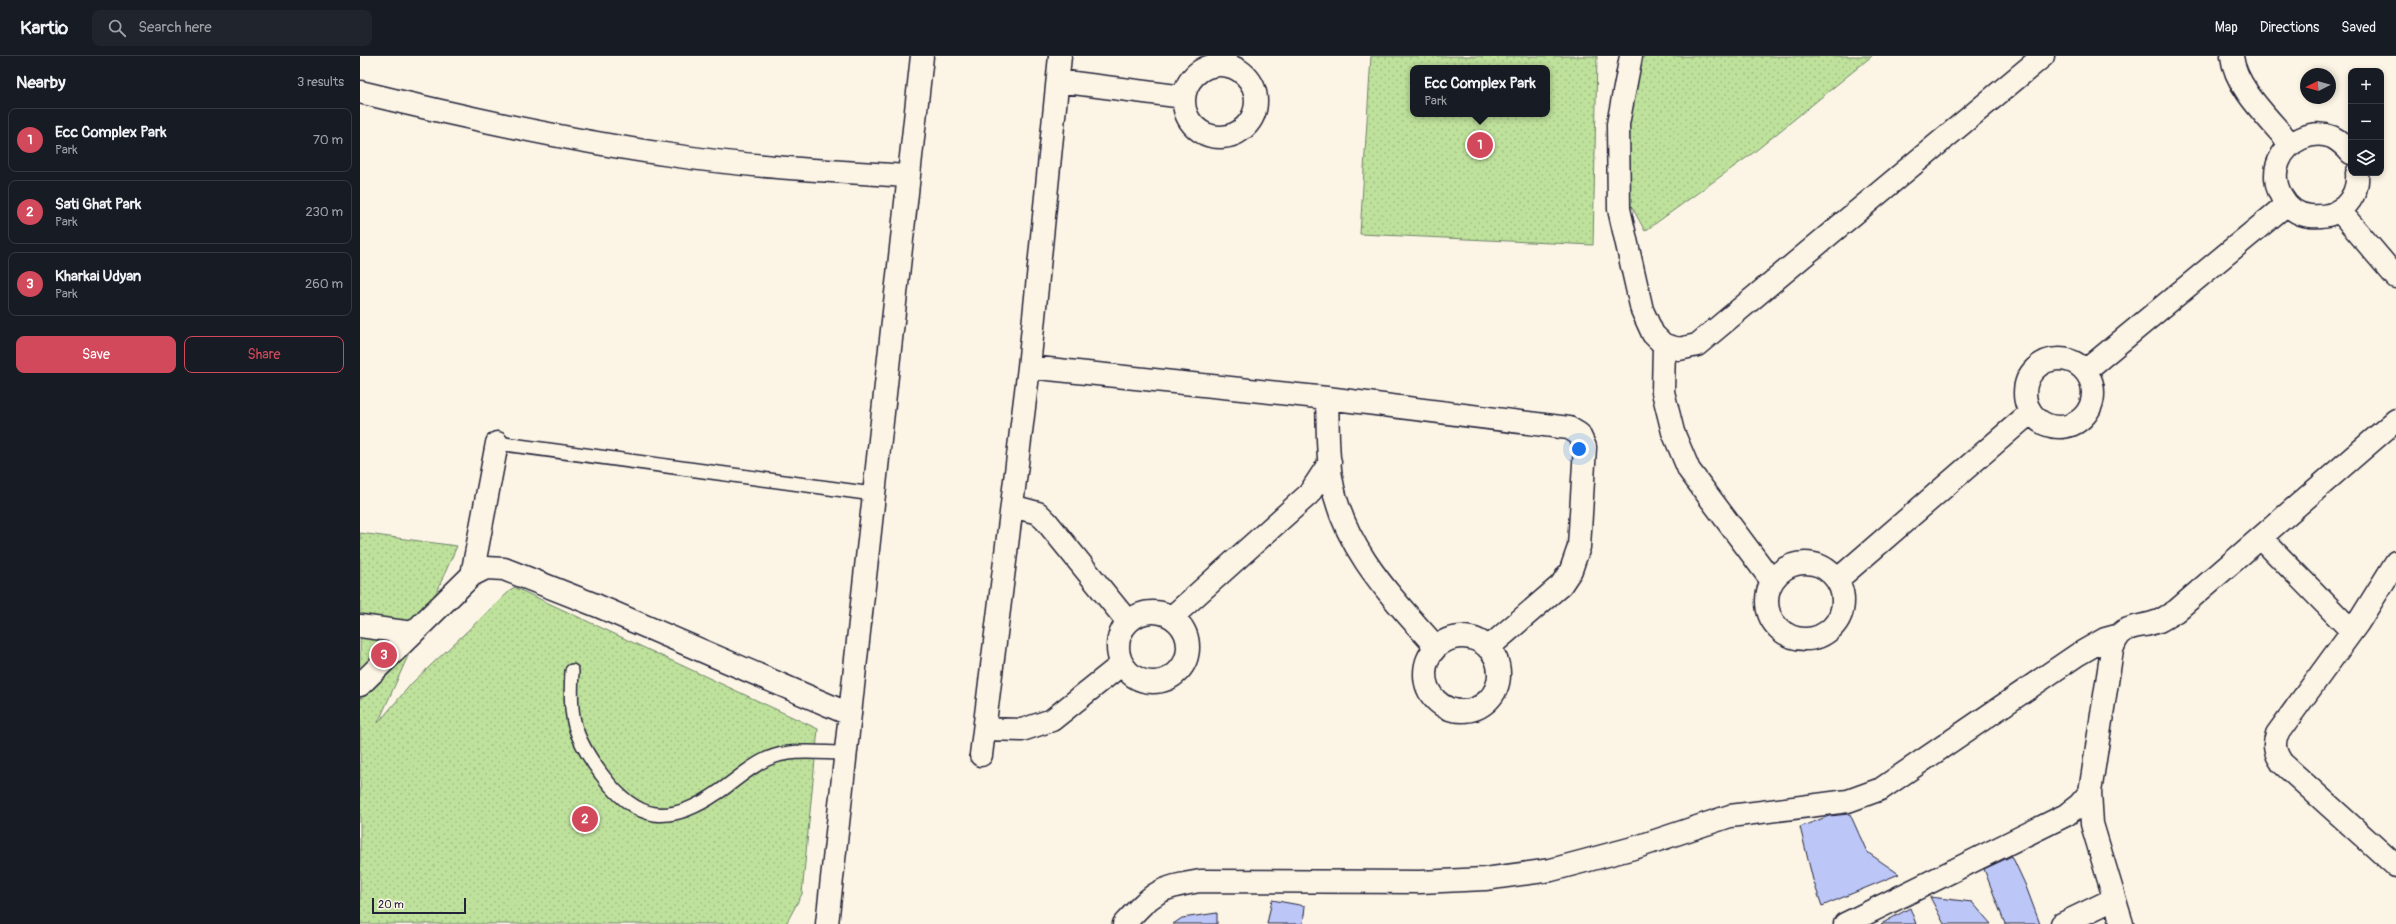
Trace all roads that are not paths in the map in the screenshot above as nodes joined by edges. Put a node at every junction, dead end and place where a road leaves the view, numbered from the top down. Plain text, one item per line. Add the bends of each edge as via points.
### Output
1 (922, 56) edge
2 (1060, 56) edge
3 (1631, 56) edge
4 (2043, 56) edge
5 (2232, 56) edge
6 (1058, 81) junction
7 (360, 92) edge
8 (1184, 97) dead end
9 (2291, 145) junction
10 (2348, 150) edge
11 (909, 176) junction
12 (2357, 176) edge
13 (2287, 204) junction
14 (2339, 210) junction
15 (2396, 277) edge
16 (1664, 345) junction
17 (1029, 367) junction
18 (2085, 371) junction
19 (1327, 398) junction
20 (2031, 412) junction
21 (2396, 420) edge
22 (497, 443) joint
23 (1330, 462) junction
24 (873, 494) junction
25 (1012, 506) junction
26 (2261, 538) junction
27 (2396, 562) edge
28 (472, 575) junction
29 (1837, 580) junction
30 (1772, 581) junction
31 (1172, 617) junction
32 (1128, 622) junction
33 (2358, 623) junction
34 (360, 626) edge
35 (413, 633) junction
36 (2116, 636) junction
37 (1436, 647) junction
38 (1488, 648) junction
39 (1122, 664) junction
40 (572, 670) dead end
41 (360, 685) edge
42 (849, 714) junction
43 (984, 729) junction
44 (845, 753) junction
45 (981, 755) dead end
46 (2090, 792) junction
47 (2396, 866) edge
48 (2114, 899) junction
49 (827, 924) edge
50 (1124, 924) edge
51 (1845, 924) edge
52 (2062, 924) edge
53 (2122, 924) edge

1 - 11 street
2 - 6 street
3 - 16 street via 1618,124 1619,210 1642,310 1653,334
4 - 16 street via 1697,346 1679,349
5 - 9 street via 2235,73 2241,85
6 - 8 street
6 - 17 street
7 - 11 street via 417,106 670,155 772,167
9 - 10 street via 2307,136 2320,135 2332,137
9 - 13 street via 2279,161 2276,174 2278,187
11 - 24 street
12 - 14 street via 2353,195
13 - 14 street via 2305,216 2319,217
13 - 18 street
14 - 15 street
16 - 30 street via 1664,392 1674,432 1689,470
17 - 19 street
17 - 25 street
18 - 20 street via 2077,363 2056,358 2036,367 2025,385 2025,396
18 - 20 street via 2091,381 2093,392 2091,404 2077,422 2066,426 2054,426 2043,423
19 - 23 street
19 - 38 street via 1569,428 1583,440 1585,447 1579,547 1571,570 1561,585
20 - 29 street
21 - 26 street
22 - 24 lane
22 - 28 street
23 - 31 street via 1309,494
23 - 37 street via 1338,509 1351,540 1366,566
24 - 42 street
25 - 32 street via 1038,513 1046,521
25 - 43 street
26 - 33 street via 2342,623 2346,626
26 - 36 street via 2176,611 2159,621 2126,629
27 - 33 street
28 - 35 street
28 - 42 street via 486,568 504,570 598,606
29 - 30 street via 1830,572 1810,563 1788,566
29 - 30 street via 1844,600 1835,625 1826,634 1814,639 1801,640 1788,636 1778,629 1770,618 1767,592
31 - 32 street via 1149,612
31 - 39 street via 1186,636 1188,648 1179,670 1160,682 1149,682 1138,679
32 - 39 street via 1121,632 1118,643
33 - 47 street via 2277,734 2275,750 2282,763
34 - 35 street
35 - 41 street
36 - 46 street
36 - 50 street via 2105,639 2077,655 1881,789 1848,801 1730,816 1637,847 1551,870 1500,877 1420,882 1200,881 1176,885 1158,891
37 - 38 street via 1446,640 1457,637 1469,638
37 - 38 street via 1425,668 1425,680 1437,702 1448,709 1460,711 1473,710 1484,704 1497,684 1496,660
39 - 43 street via 1052,720 1022,730
40 - 44 lane via 571,715 579,738 609,784 628,804 646,813 666,815 687,810 768,759 794,752
42 - 44 street
43 - 45 street
44 - 49 street
46 - 48 street via 2092,824
46 - 51 street via 2066,815
48 - 52 street
48 - 53 street

